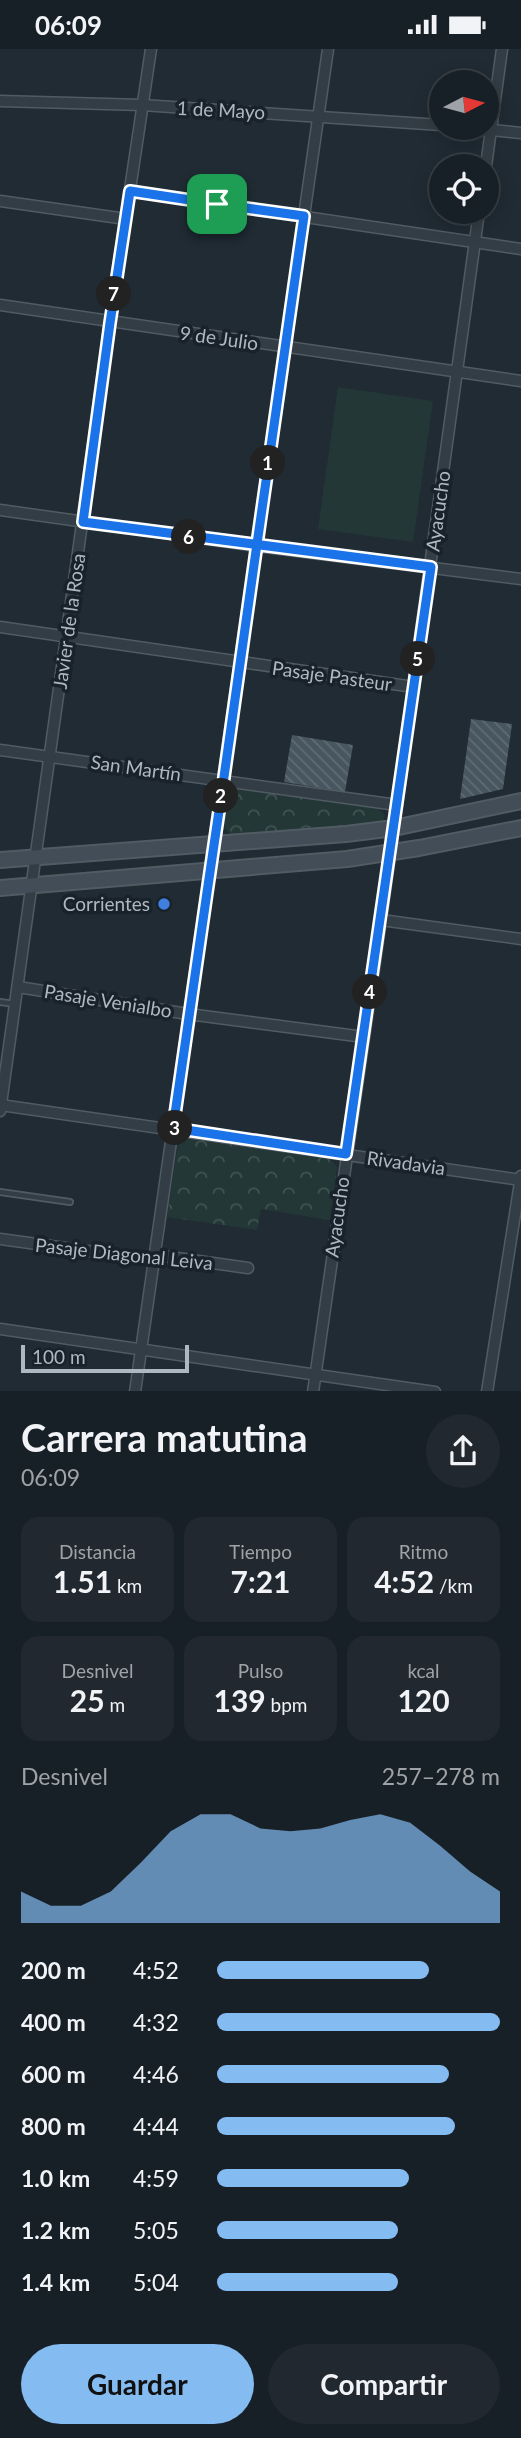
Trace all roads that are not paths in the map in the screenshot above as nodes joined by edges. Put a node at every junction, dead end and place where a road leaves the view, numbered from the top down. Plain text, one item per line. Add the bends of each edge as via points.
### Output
1 (151, 49) edge
2 (328, 49) edge
3 (502, 49) edge
4 (499, 71) edge
5 (0, 100) edge
6 (142, 105) junction
7 (318, 115) junction
8 (429, 124) edge
9 (499, 130) edge
10 (521, 134) edge
11 (130, 191) junction
12 (0, 201) edge
13 (304, 216) junction
14 (126, 219) junction
15 (477, 224) edge
16 (475, 242) junction
17 (521, 249) edge
18 (0, 305) edge
19 (110, 323) junction
20 (284, 348) junction
21 (457, 370) junction
22 (521, 380) edge
23 (0, 510) edge
24 (83, 522) junction
25 (257, 546) junction
26 (431, 567) junction
27 (521, 579) edge
28 (0, 627) edge
29 (66, 636) junction
30 (240, 663) junction
31 (414, 687) junction
32 (0, 750) edge
33 (50, 757) junction
34 (223, 780) junction
35 (521, 801) edge
36 (397, 805) junction
37 (394, 828) junction
38 (521, 828) edge
39 (214, 843) junction
40 (390, 853) junction
41 (36, 857) junction
42 (0, 860) edge
43 (210, 871) junction
44 (32, 885) junction
45 (0, 888) edge
46 (382, 920) junction
47 (521, 939) edge
48 (18, 987) junction
49 (0, 1002) edge
50 (16, 1005) junction
51 (188, 1014) junction
52 (363, 1037) junction
53 (0, 1105) edge
54 (0, 1111) edge
55 (173, 1128) junction
56 (346, 1154) junction
57 (521, 1178) edge
58 (0, 1192) edge
59 (70, 1202) dead end
60 (0, 1239) edge
61 (153, 1261) junction
62 (248, 1268) dead end
63 (0, 1329) edge
64 (141, 1349) junction
65 (315, 1374) junction
66 (135, 1391) edge
67 (313, 1391) edge
68 (435, 1391) edge
69 (487, 1391) edge

1 - 6 street, Javier de la Rosa
2 - 7 street
3 - 4 street
5 - 6 street, 1 de Mayo
6 - 7 street, 1 de Mayo
6 - 11 street, Javier de la Rosa
7 - 8 street, 1 de Mayo
7 - 13 street
9 - 10 street
11 - 13 street
11 - 14 street, Javier de la Rosa
12 - 14 street
13 - 16 street
13 - 20 street
14 - 19 street, Javier de la Rosa
15 - 16 street, Ayacucho
16 - 17 street
16 - 21 street, Ayacucho
18 - 19 street, 9 de Julio
19 - 20 street, 9 de Julio
19 - 24 street, Javier de la Rosa
20 - 21 street, 9 de Julio
20 - 25 street
21 - 22 street, 9 de Julio
21 - 26 street, Ayacucho
23 - 24 street
24 - 25 street
24 - 29 street, Javier de la Rosa
25 - 26 street
25 - 30 street
26 - 27 street
26 - 31 street, Ayacucho
28 - 29 street, Pasaje Pasteur
29 - 30 street, Pasaje Pasteur
29 - 33 street, Javier de la Rosa
30 - 31 street, Pasaje Pasteur
30 - 34 street
31 - 36 street, Ayacucho
32 - 33 street, San Martín
33 - 34 street, San Martín
33 - 41 street, Javier de la Rosa
34 - 36 street, San Martín
34 - 39 street
35 - 37 main road
36 - 37 street, Ayacucho
37 - 39 main road
37 - 40 street, Ayacucho
38 - 40 main road
39 - 41 main road
39 - 43 street
40 - 43 main road
40 - 46 street, Ayacucho
41 - 42 main road
41 - 44 street, Javier de la Rosa
43 - 44 main road
43 - 51 street
44 - 45 main road
44 - 48 street, Javier de la Rosa
46 - 47 street
46 - 52 street, Ayacucho
48 - 50 street, Javier de la Rosa
48 - 51 street, Pasaje Venialbo
49 - 50 lane
50 - 53 street, Javier de la Rosa
51 - 52 street, Pasaje Venialbo
51 - 55 street
52 - 56 street, Ayacucho
53 - 54 street, Javier de la Rosa
53 - 55 street, Rivadavia
55 - 56 street, Rivadavia
55 - 61 street
56 - 57 street, Rivadavia
56 - 65 street, Ayacucho
57 - 69 street
58 - 59 lane
60 - 61 street, Pasaje Diagonal Leiva
61 - 62 street, Pasaje Diagonal Leiva via 163,1256
61 - 64 street
63 - 64 street
64 - 65 street
64 - 66 street
65 - 67 street, Ayacucho
65 - 68 street

